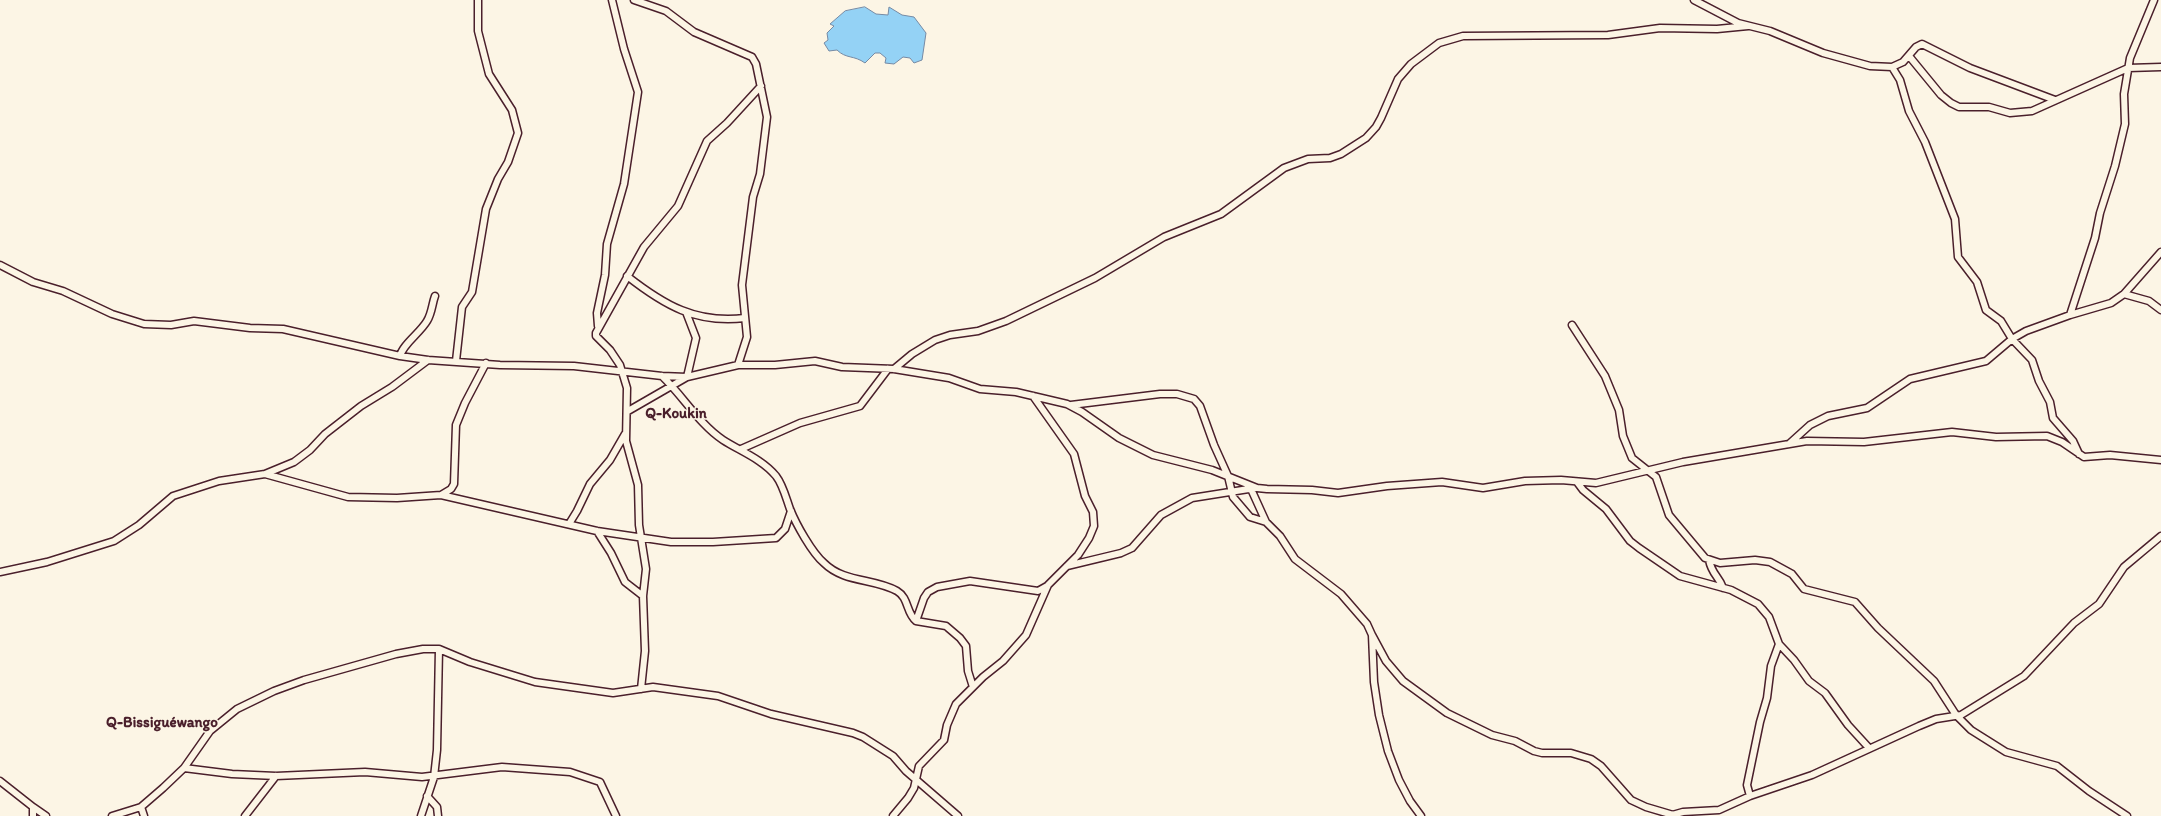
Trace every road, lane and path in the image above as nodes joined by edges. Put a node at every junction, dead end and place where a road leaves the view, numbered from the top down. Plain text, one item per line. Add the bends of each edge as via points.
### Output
1 (478, 0) edge
2 (612, 0) edge
3 (634, 0) edge
4 (1694, 0) edge
5 (2154, 0) edge
6 (1748, 26) junction
7 (1909, 56) junction
8 (1892, 67) junction
9 (2161, 67) edge
10 (2128, 68) junction
11 (761, 86) junction
12 (2055, 100) junction
13 (2161, 252) edge
14 (0, 266) edge
15 (627, 276) junction
16 (2124, 294) junction
17 (434, 296) dead end
18 (2161, 310) edge
19 (686, 312) junction
20 (2070, 315) junction
21 (745, 318) junction
22 (1572, 325) dead end
23 (598, 326) junction
24 (2012, 339) junction
25 (400, 356) junction
26 (428, 360) junction
27 (456, 361) junction
28 (486, 363) junction
29 (738, 365) junction
30 (891, 369) junction
31 (623, 371) junction
32 (662, 376) junction
33 (687, 376) junction
34 (672, 386) junction
35 (1033, 396) junction
36 (1070, 406) junction
37 (628, 411) junction
38 (625, 432) junction
39 (1789, 444) junction
40 (741, 449) junction
41 (2079, 455) junction
42 (2161, 460) edge
43 (1647, 470) junction
44 (264, 474) junction
45 (1228, 476) junction
46 (1577, 482) junction
47 (1254, 488) junction
48 (1231, 492) junction
49 (441, 495) junction
50 (791, 511) junction
51 (1266, 522) junction
52 (569, 524) junction
53 (597, 530) junction
54 (2161, 536) edge
55 (641, 537) junction
56 (1709, 560) junction
57 (1065, 567) junction
58 (0, 572) edge
59 (1048, 586) junction
60 (1723, 588) junction
61 (642, 596) junction
62 (916, 621) junction
63 (1372, 635) junction
64 (1779, 644) junction
65 (439, 649) junction
66 (973, 687) junction
67 (641, 689) junction
68 (1956, 715) junction
69 (1869, 748) junction
70 (184, 768) junction
71 (276, 776) junction
72 (434, 776) junction
73 (916, 778) junction
74 (0, 781) edge
75 (427, 796) junction
76 (1750, 796) junction
77 (33, 807) junction
78 (141, 807) junction
79 (1671, 815) edge
80 (33, 816) edge
81 (46, 816) edge
82 (112, 816) edge
83 (144, 816) edge
84 (245, 816) edge
85 (421, 816) edge
86 (438, 816) edge
87 (616, 816) edge
88 (893, 816) edge
89 (958, 816) edge
90 (1421, 816) edge
91 (2127, 816) edge

1 - 27 street via 478,31 489,74 512,110 518,133 508,162 486,209 472,292 462,307
2 - 23 street via 638,92 624,184 607,244 605,275 597,312
3 - 11 street via 666,11 694,32 752,57
4 - 6 street
5 - 10 street
6 - 8 street via 1770,31 1807,48 1845,60 1870,66
6 - 30 street via 1717,29 1660,28 1608,35 1463,36 1439,43 1411,64 1398,79 1376,127 1366,138 1341,154 1330,158 1308,159 1284,168 1221,214 1164,237 1095,278 1006,321 978,331 935,340
7 - 8 street
7 - 12 street via 1918,45 1926,45 1970,68
7 - 12 street via 1941,95 1950,104 1959,107 1989,107 2010,113 2023,113
8 - 24 street via 1900,80 1909,110 1925,142 1955,219 1958,256 1976,282 1986,310 2001,321
9 - 10 street
10 - 12 street
10 - 20 street via 2123,104 2125,124 2095,238
11 - 15 street via 707,141 678,206 644,247
11 - 21 street via 766,117 760,174 753,197 742,285
13 - 16 street
14 - 25 street via 112,314 144,324 171,325 194,321 283,329
15 - 19 street via 658,300
15 - 23 street
16 - 18 street via 2149,301
16 - 20 street via 2111,303
17 - 25 street via 428,320 411,342 402,349
19 - 21 street via 718,319
19 - 33 street via 696,338
20 - 24 street
21 - 29 street via 747,337
22 - 43 street via 1605,376 1619,410 1623,436 1632,458
23 - 31 street via 596,336 610,350
24 - 39 street via 1986,361 1921,375 1903,382 1867,408 1828,416 1810,425
24 - 41 street via 2032,360 2050,402 2053,418 2073,441
25 - 26 street
26 - 27 street
26 - 44 street via 361,406 294,462
27 - 28 street
28 - 31 street via 574,366
28 - 49 street via 459,417 455,434 454,484
29 - 30 street via 816,361 842,367
29 - 33 street
30 - 35 street via 955,379 980,389
30 - 40 street via 860,406 800,423
31 - 32 street
31 - 37 street
32 - 33 street
32 - 34 street
33 - 34 street
34 - 37 street
34 - 40 street via 701,421 723,440
35 - 36 street
35 - 57 street via 1074,454 1084,496 1093,512 1094,526 1089,538 1078,555
36 - 45 street via 1142,450
36 - 45 street via 1160,394 1190,397 1200,406
37 - 38 street
38 - 52 street via 610,460 590,484
38 - 55 street via 638,485
39 - 41 street via 1820,440 1864,442 1952,432 1996,437 2047,436 2062,442
39 - 43 street
40 - 50 street via 776,475
41 - 42 street
43 - 46 street via 1596,483
43 - 56 street via 1659,480 1666,508 1673,522
44 - 49 street via 348,497 397,498
44 - 58 street via 237,477 188,490 167,501 149,518 114,541 47,562
45 - 47 street
45 - 48 street
46 - 47 street via 1525,481 1483,488 1442,482 1338,493
46 - 60 street via 1606,508 1634,545 1680,576
47 - 48 street
47 - 51 street
48 - 51 street via 1238,505 1250,517
48 - 57 street via 1202,496 1182,503 1161,515 1132,548 1121,553
49 - 52 street
50 - 55 street via 785,529 776,538 693,542
50 - 62 street via 822,562 832,571 897,591 907,601
51 - 63 street via 1299,562 1323,578 1350,602
52 - 53 street
53 - 55 street
53 - 61 street via 626,582
54 - 68 street via 2124,567 2099,604 2074,623 2024,676 1972,709
55 - 61 street via 646,569
56 - 60 street via 1712,573
56 - 68 street via 1720,563 1755,560 1770,562 1792,574 1804,589 1855,602 1878,628 1934,681
57 - 59 street
59 - 62 street via 1038,591 970,581 937,587 924,598
59 - 66 street via 1026,635 1003,661
60 - 64 street via 1746,597 1764,610
61 - 67 street via 645,651
62 - 66 street via 946,626 960,638 966,646 968,671
63 - 79 street via 1386,661 1402,681 1447,713 1492,735 1542,753 1571,753 1591,759 1601,766 1631,800
63 - 90 street via 1377,702 1388,751 1399,780
64 - 69 street via 1809,681 1825,694
64 - 76 street via 1772,666 1768,698 1760,722 1748,785
65 - 67 street via 470,662 535,682 613,693
65 - 70 street via 423,648 396,654 274,691 237,709 218,723
65 - 72 street
66 - 73 street via 956,704 947,724 944,740 920,766
67 - 73 street via 666,688 718,696 771,714 853,733 889,752
68 - 69 street via 1936,719
68 - 91 street via 1971,730 1996,747 2057,766
69 - 76 street via 1812,775
70 - 71 street
70 - 78 street
71 - 72 street via 365,772
71 - 84 street
72 - 75 street
72 - 87 street via 502,767 570,772 600,782
73 - 88 street via 908,798
73 - 89 street
74 - 77 street
75 - 85 street
75 - 86 street via 436,807
76 - 79 street via 1719,810
77 - 80 street
77 - 81 street
78 - 82 street
78 - 83 street

